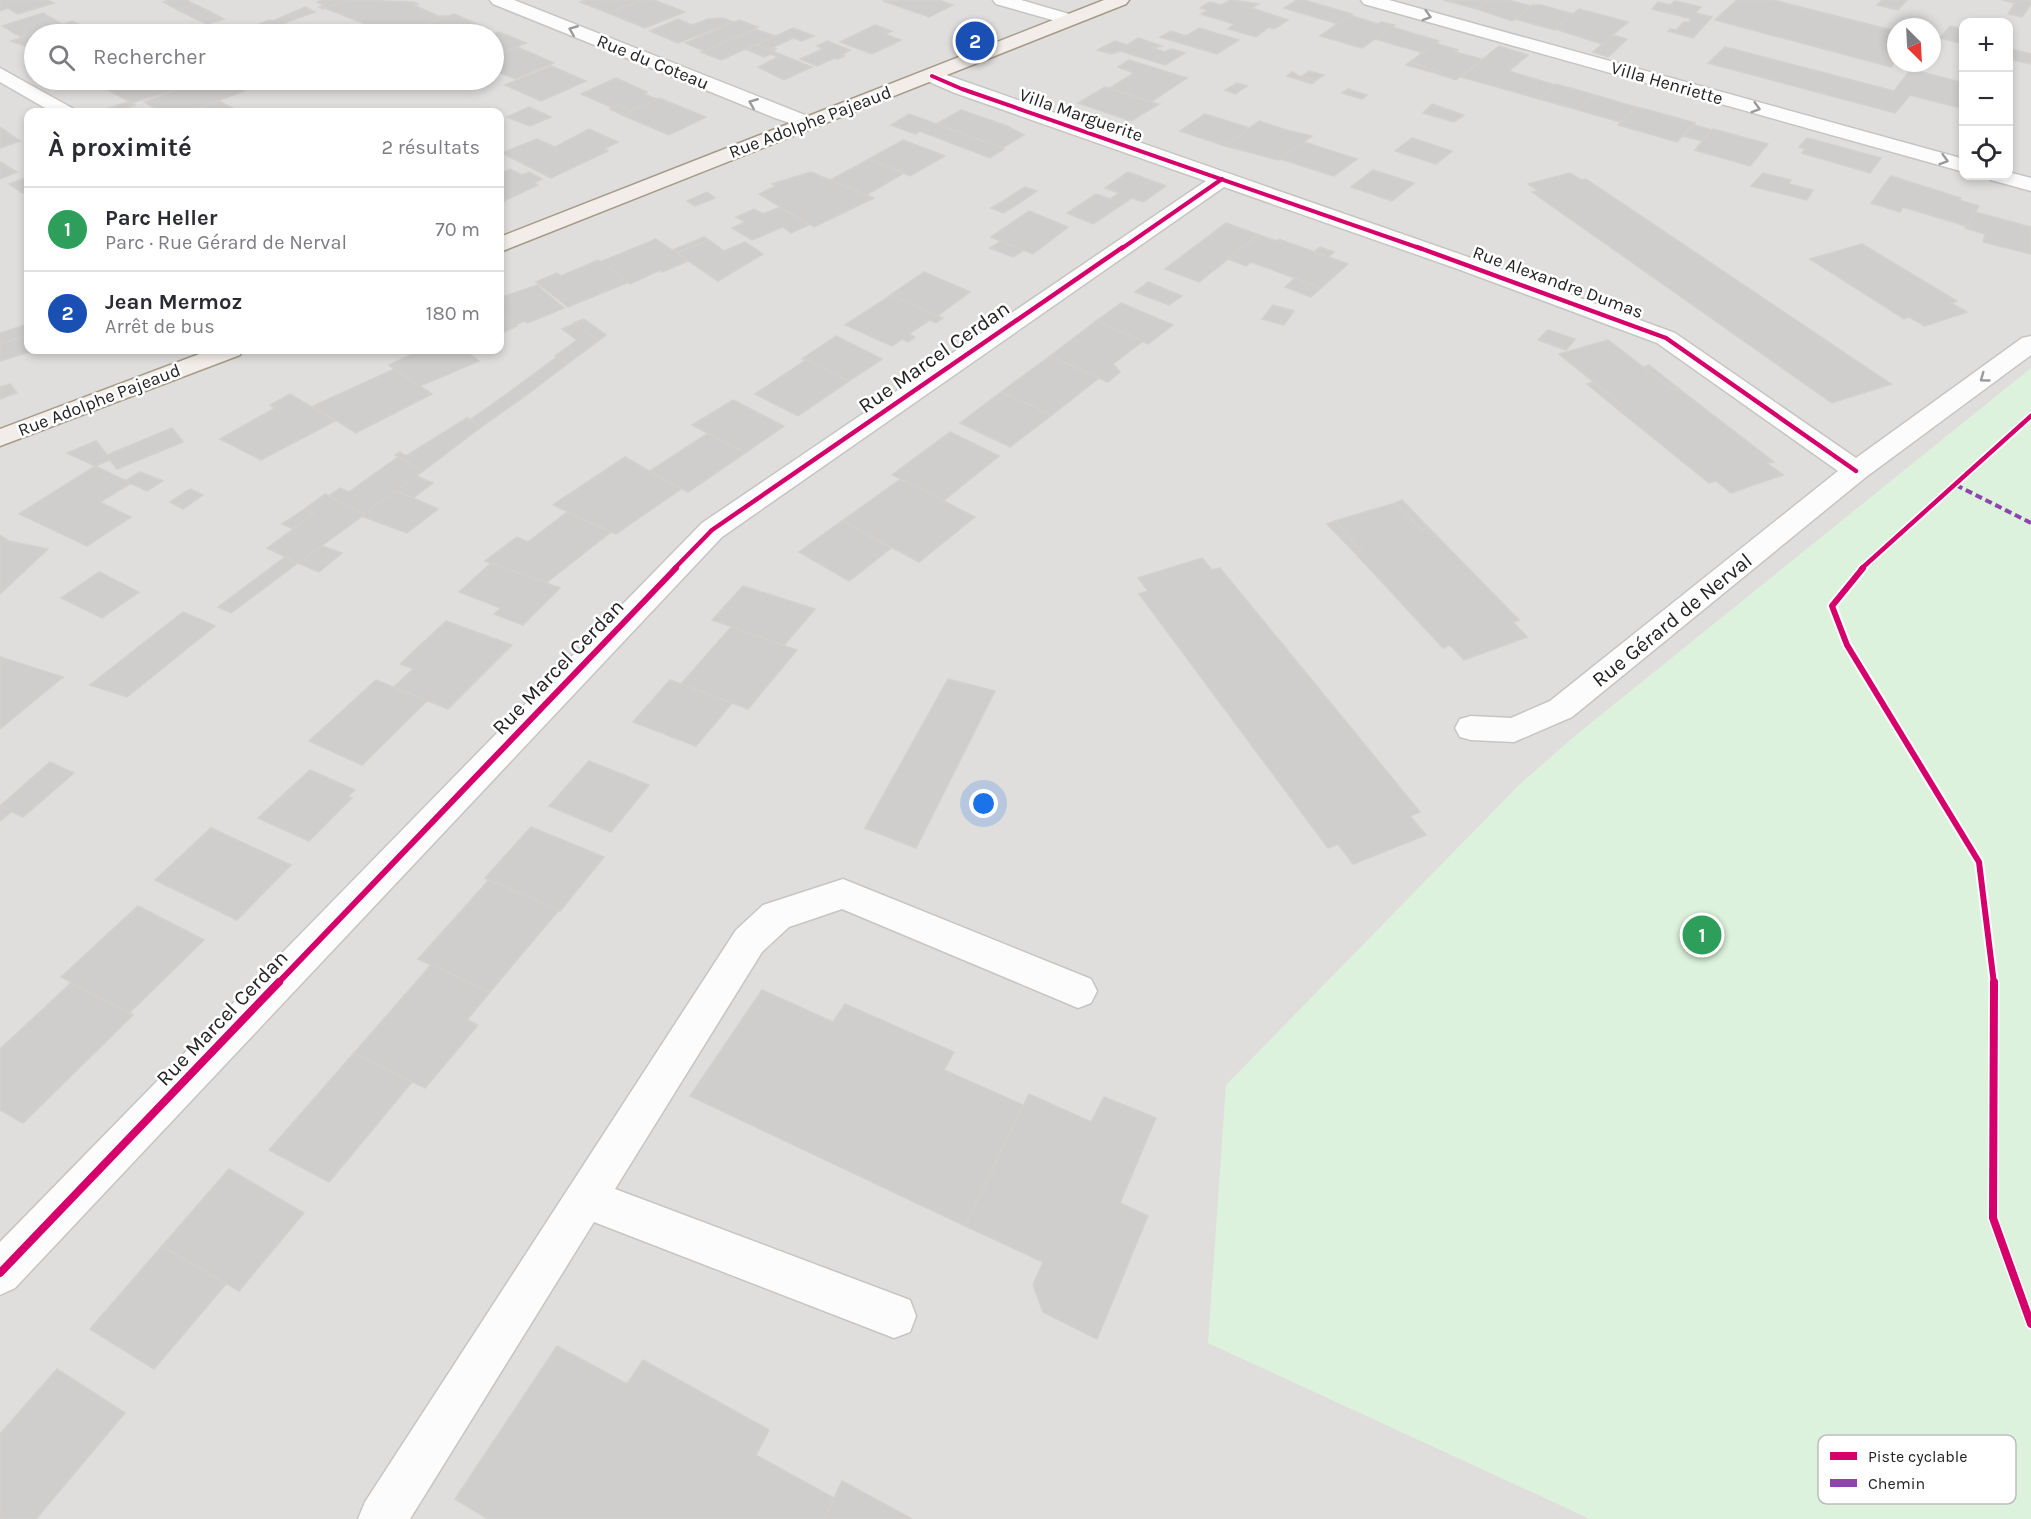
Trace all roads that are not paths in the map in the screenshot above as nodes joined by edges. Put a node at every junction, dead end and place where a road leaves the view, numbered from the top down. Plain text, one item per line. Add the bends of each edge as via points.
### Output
1 (499, 0) edge
2 (1002, 0) edge
3 (1120, 0) edge
4 (1370, 0) edge
5 (1070, 20) junction
6 (0, 74) edge
7 (932, 76) junction
8 (24, 88) edge
9 (27, 90) edge
10 (58, 108) edge
11 (808, 123) junction
12 (1959, 165) edge
13 (1221, 179) junction
14 (2013, 180) edge
15 (2031, 185) edge
16 (504, 243) edge
17 (2031, 343) edge
18 (220, 354) edge
19 (0, 438) edge
20 (1856, 471) junction
21 (1471, 729) dead end
22 (1078, 991) dead end
23 (586, 1198) junction
24 (0, 1273) edge
25 (894, 1316) dead end
26 (382, 1519) edge

11 -> 1 street, Rue du Coteau
2 - 5 street
3 - 5 main road, Rue Adolphe Pajeaud
4 -> 12 street, Villa Henriette
5 - 7 main road, Rue Adolphe Pajeaud
6 - 8 street
7 - 11 main road, Rue Adolphe Pajeaud
7 - 13 street, Villa Marguerite
9 - 10 street
11 - 16 main road, Rue Adolphe Pajeaud
13 - 20 street, Rue Alexandre Dumas via 1666,338
13 - 24 street, Rue Marcel Cerdan via 712,530
14 - 15 street
17 -> 20 street
18 - 19 main road, Rue Adolphe Pajeaud
20 - 21 street, Rue Gérard de Nerval via 1561,709 1514,730
22 - 23 street via 843,894 776,916 749,941
23 - 25 street
23 - 26 street

